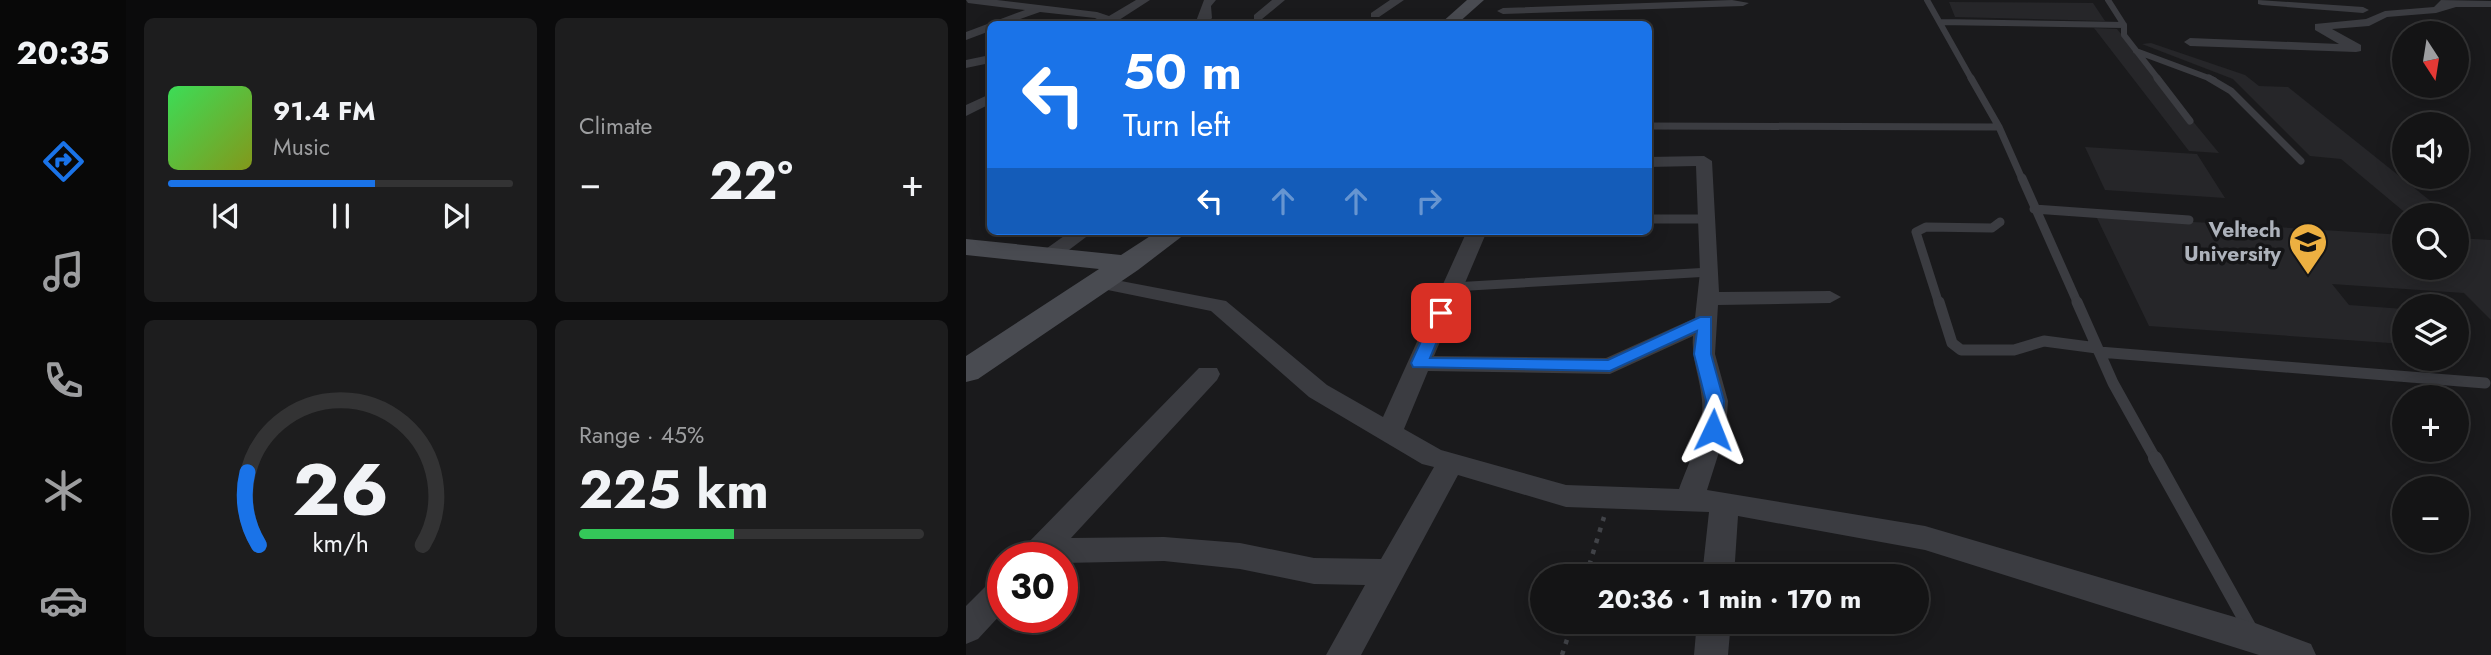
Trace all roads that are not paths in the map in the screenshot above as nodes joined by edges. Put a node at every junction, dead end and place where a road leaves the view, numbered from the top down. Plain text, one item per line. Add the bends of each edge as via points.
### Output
1 (968, 0) edge
2 (1144, 0) edge
3 (1210, 0) edge
4 (1279, 0) edge
5 (1398, 0) edge
6 (1476, 0) edge
7 (1927, 0) edge
8 (2108, 0) edge
9 (2417, 0) edge
10 (2262, 2) dead end
11 (986, 3) junction
12 (1608, 4) edge
13 (1743, 4) dead end
14 (2491, 4) edge
15 (1041, 9) junction
16 (966, 10) edge
17 (1503, 11) dead end
18 (1375, 15) dead end
19 (1258, 17) dead end
20 (1005, 21) edge
21 (1108, 21) edge
22 (1115, 21) edge
23 (1204, 21) edge
24 (1452, 21) edge
25 (1604, 21) edge
26 (1940, 22) junction
27 (2124, 25) junction
28 (987, 28) edge
29 (966, 36) edge
30 (2190, 42) dead end
31 (2136, 51) junction
32 (987, 60) edge
33 (966, 64) edge
34 (987, 100) edge
35 (966, 111) edge
36 (2190, 121) dead end
37 (1652, 126) edge
38 (1999, 127) junction
39 (2301, 161) dead end
40 (1652, 162) edge
41 (2034, 209) junction
42 (1652, 219) edge
43 (1707, 219) junction
44 (2189, 220) dead end
45 (2000, 222) dead end
46 (1078, 235) edge
47 (1170, 235) edge
48 (1475, 235) edge
49 (966, 247) edge
50 (1050, 255) junction
51 (1128, 264) junction
52 (1710, 272) junction
53 (1100, 283) junction
54 (1452, 287) junction
55 (1830, 297) dead end
56 (1707, 310) junction
57 (2098, 350) junction
58 (1419, 363) junction
59 (970, 366) edge
60 (1209, 374) dead end
61 (2485, 383) dead end
62 (1389, 432) junction
63 (1451, 462) junction
64 (1689, 500) junction
65 (1725, 502) junction
66 (1049, 542) edge
67 (1078, 553) edge
68 (1719, 564) edge
69 (1390, 572) junction
70 (987, 607) edge
71 (966, 629) edge
72 (1713, 634) edge
73 (2255, 638) junction
74 (1343, 655) edge
75 (1711, 655) edge
76 (2299, 655) edge

1 - 11 street
2 - 22 street
3 - 23 street
4 - 19 street
5 - 18 street
6 - 24 street
7 - 26 lane
8 - 27 lane
9 - 10 street via 2375,11
11 - 15 street
11 - 16 street
12 - 13 street
12 - 17 street
12 - 25 street
14 - 30 street via 2448,3 2436,10 2319,27 2356,48
15 - 20 street
15 - 21 street via 1097,15
26 - 27 lane
26 - 38 lane
27 - 31 lane via 2124,35
28 - 29 street
31 - 36 lane
31 - 39 lane via 2224,86
32 - 33 street
34 - 35 street
37 - 38 lane
38 - 41 lane
40 - 43 street via 1704,161
41 - 44 lane
41 - 57 lane
42 - 43 lane
43 - 52 street
45 - 57 lane via 1992,228 1926,227 1916,232 1952,343 1961,350 2014,350 2044,341
46 - 50 street
47 - 51 street
48 - 54 street
49 - 50 street
50 - 51 street
51 - 53 street
52 - 54 lane
52 - 56 street
53 - 59 street
53 - 62 street via 1218,306 1318,391
54 - 58 street
55 - 56 street
56 - 58 street via 1610,366
56 - 64 street via 1703,354 1715,401 1713,430
57 - 61 lane
57 - 73 lane
58 - 62 street
60 - 66 street
62 - 63 street via 1432,457
63 - 64 street via 1566,496
63 - 69 street
64 - 65 street
65 - 68 street
65 - 73 street via 1925,538
67 - 69 street via 1164,549 1240,556 1314,571
69 - 74 street
70 - 71 street
72 - 75 street
73 - 76 street

